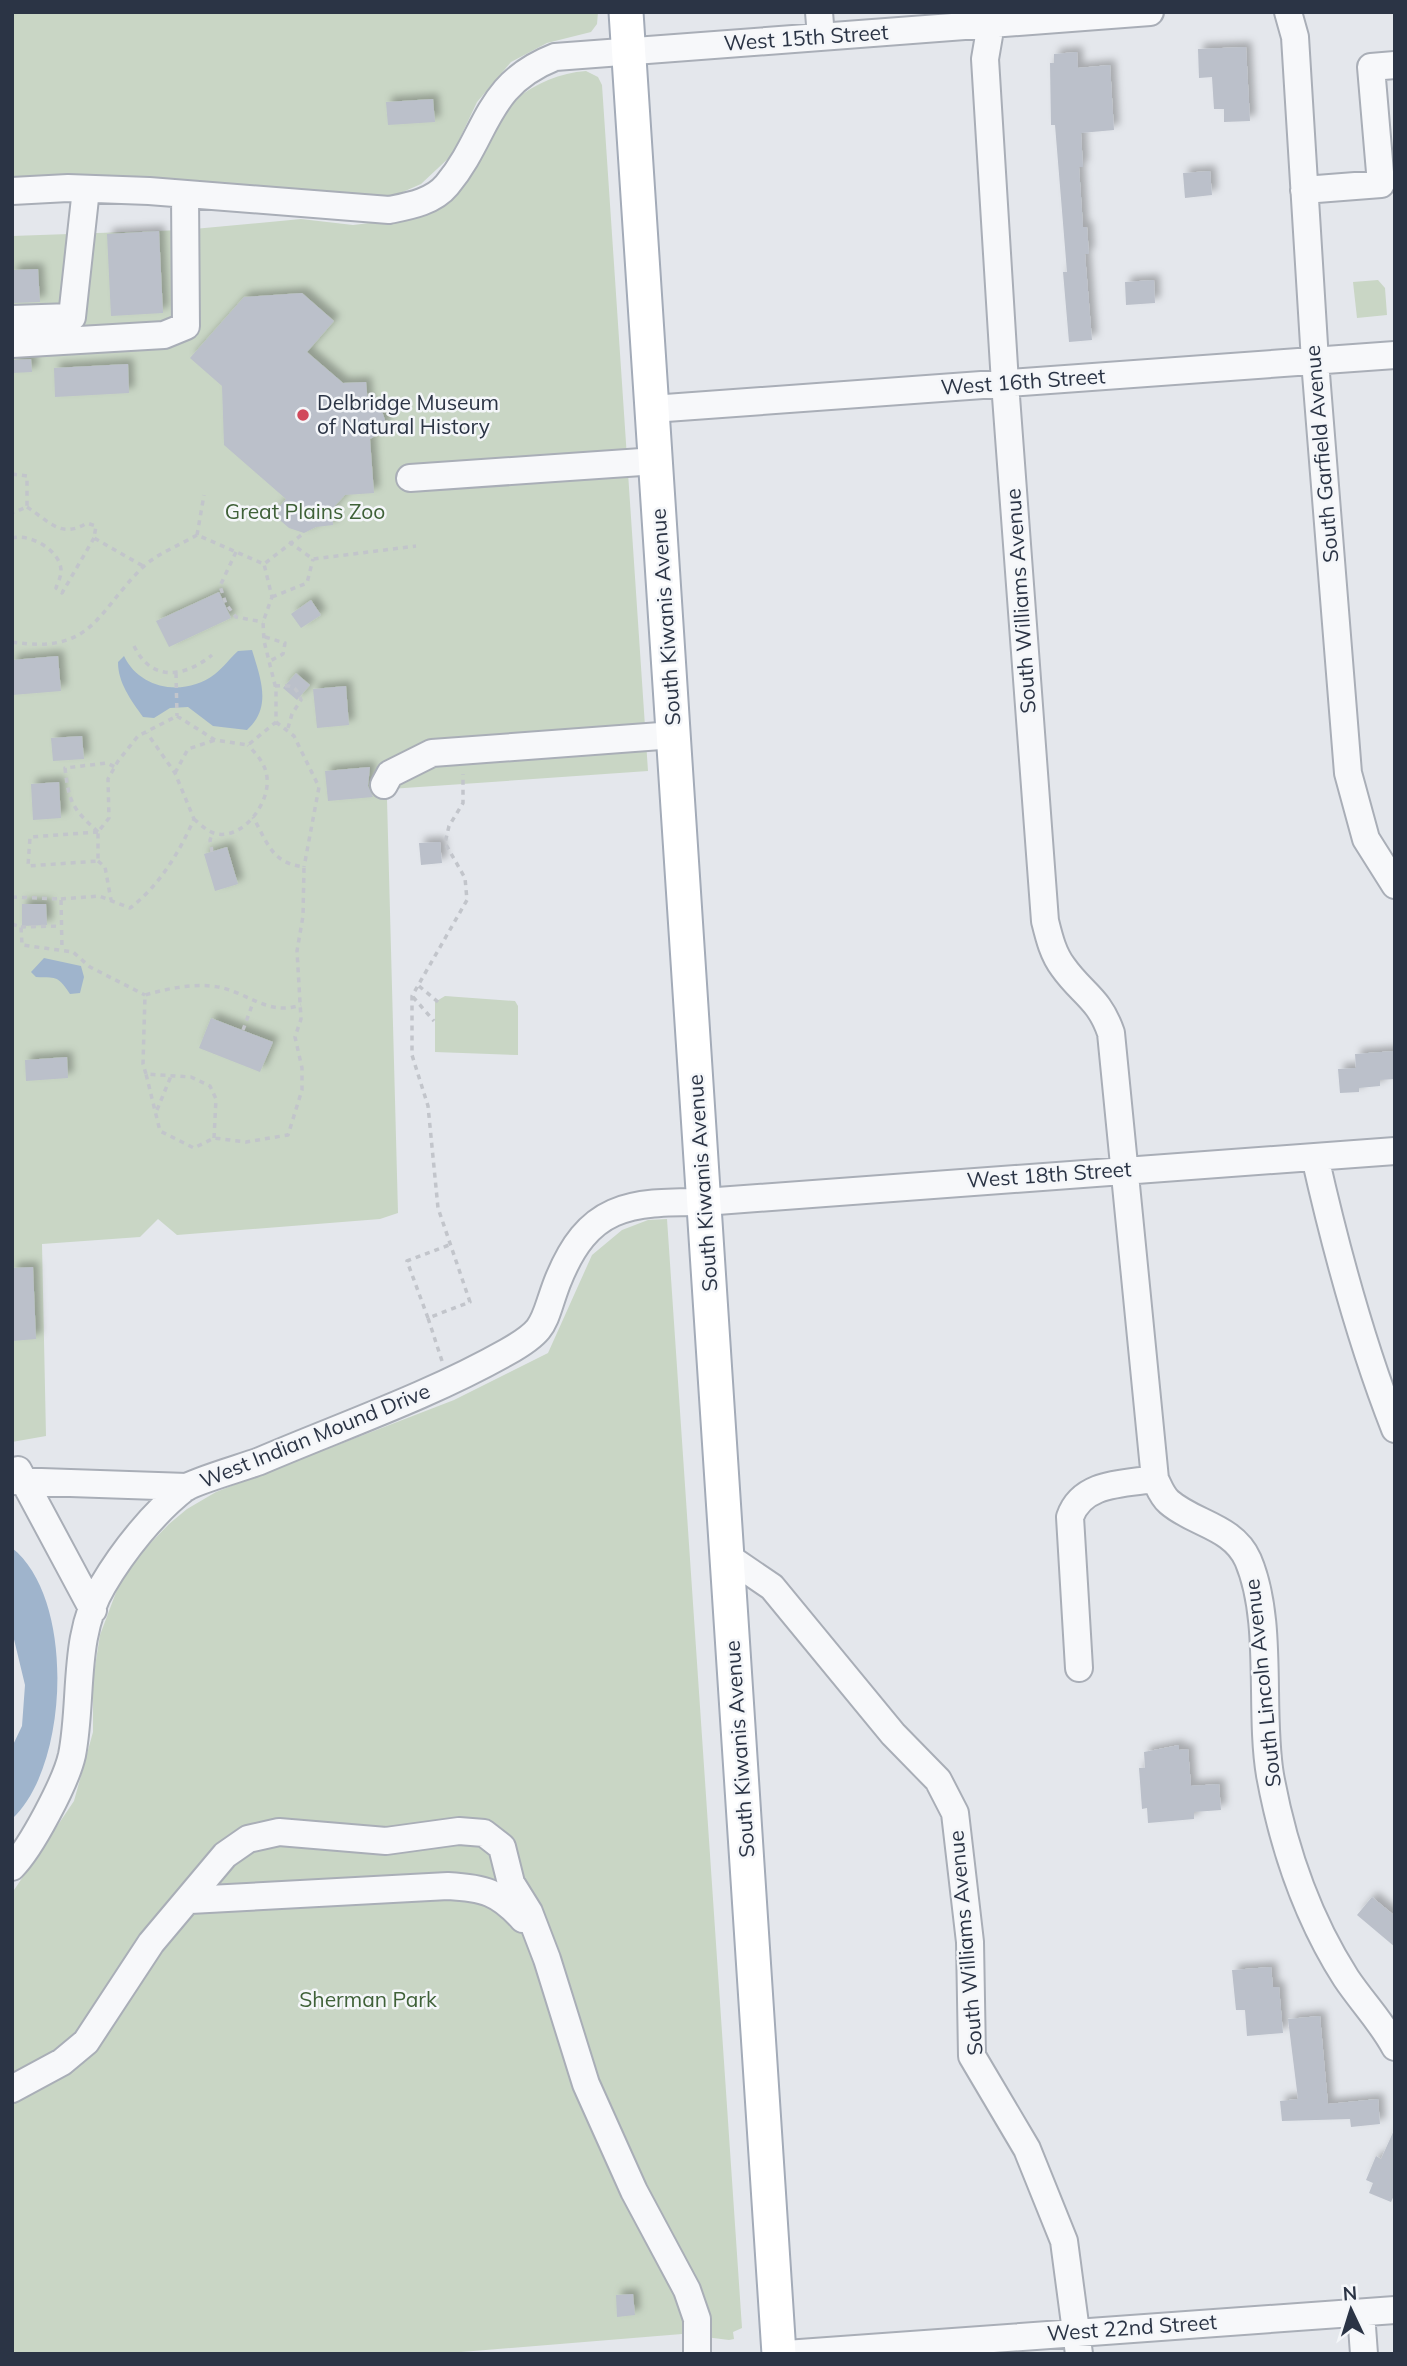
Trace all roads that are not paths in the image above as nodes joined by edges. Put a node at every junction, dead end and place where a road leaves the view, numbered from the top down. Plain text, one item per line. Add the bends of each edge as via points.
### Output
1 (626, 12) edge
2 (1150, 12) edge
3 (1288, 12) edge
4 (992, 18) edge
5 (820, 25) edge
6 (629, 52) junction
7 (1395, 65) edge
8 (86, 189) junction
9 (1304, 190) junction
10 (12, 191) edge
11 (185, 194) junction
12 (12, 319) edge
13 (12, 344) edge
14 (1395, 355) edge
15 (1315, 361) junction
16 (1004, 383) junction
17 (652, 409) junction
18 (656, 461) junction
19 (410, 478) dead end
20 (674, 735) junction
21 (384, 785) dead end
22 (1395, 885) edge
23 (1395, 1151) edge
24 (1315, 1157) junction
25 (1127, 1169) junction
26 (704, 1202) junction
27 (1395, 1429) edge
28 (17, 1475) edge
29 (1155, 1479) junction
30 (187, 1487) junction
31 (728, 1557) junction
32 (93, 1610) junction
33 (1079, 1668) dead end
34 (12, 1867) edge
35 (190, 1900) junction
36 (531, 1924) junction
37 (1395, 2046) edge
38 (12, 2089) edge
39 (1395, 2310) edge
40 (1361, 2313) junction
41 (1078, 2343) edge
42 (697, 2354) edge
43 (779, 2354) edge
44 (786, 2354) edge
45 (1364, 2354) edge

1 - 6 main road, South Kiwanis Avenue
2 - 4 street, West 15th Street
3 - 9 street, South Garfield Avenue via 1295,37
4 - 5 street, West 15th Street
4 - 16 street, South Williams Avenue via 985,59
5 - 6 street, West 15th Street
6 - 11 street, West 15th Street via 555,57 519,75 494,103 446,187 421,203 379,210
6 - 17 main road, South Kiwanis Avenue
7 - 9 street via 1371,67 1381,184
8 - 10 street, West 15th Street
8 - 11 street, West 15th Street
8 - 12 street via 72,317
9 - 15 street, South Garfield Avenue
11 - 13 street via 186,326 164,335
14 - 15 street, West 16th Street
15 - 16 street, West 16th Street
15 - 22 street, South Garfield Avenue via 1348,774 1366,839
16 - 17 street, West 16th Street
16 - 25 street, South Williams Avenue via 1045,921 1061,965 1095,999 1111,1033
17 - 18 main road, South Kiwanis Avenue
18 - 19 street
18 - 20 main road, South Kiwanis Avenue
20 - 21 street via 432,753 390,774
20 - 26 main road, South Kiwanis Avenue
23 - 24 street, West 18th Street
24 - 25 street, West 18th Street
24 - 27 street via 1337,1258 1366,1356
25 - 26 street, West 18th Street
25 - 29 street
26 - 30 street, West Indian Mound Drive via 632,1206 585,1231 557,1283 539,1331 490,1362 226,1475
26 - 31 main road, South Kiwanis Avenue
28 - 30 street
28 - 32 street
29 - 33 street via 1103,1487 1075,1503 1070,1517
29 - 37 street, South Lincoln Avenue via 1169,1502 1236,1542 1249,1564 1261,1633 1270,1773 1283,1837 1322,1935 1346,1979
30 - 32 street, West Indian Mound Drive via 146,1527 102,1586
31 - 41 street, South Williams Avenue via 772,1587 938,1780 954,1813 970,1942 972,2056 1027,2149 1064,2241
31 - 43 main road, South Kiwanis Avenue
32 - 34 street, West Indian Mound Drive via 83,1638 71,1757 44,1818
35 - 36 street via 470,1888 501,1897
35 - 36 street via 225,1854 262,1833 386,1841 472,1830 485,1833 502,1847 511,1883
35 - 38 street via 151,1943 86,2042 62,2062
36 - 42 street via 547,1959 590,2095 691,2299
39 - 40 street, West 22nd Street
40 - 41 street, West 22nd Street
40 - 45 street
41 - 44 street, West 22nd Street

